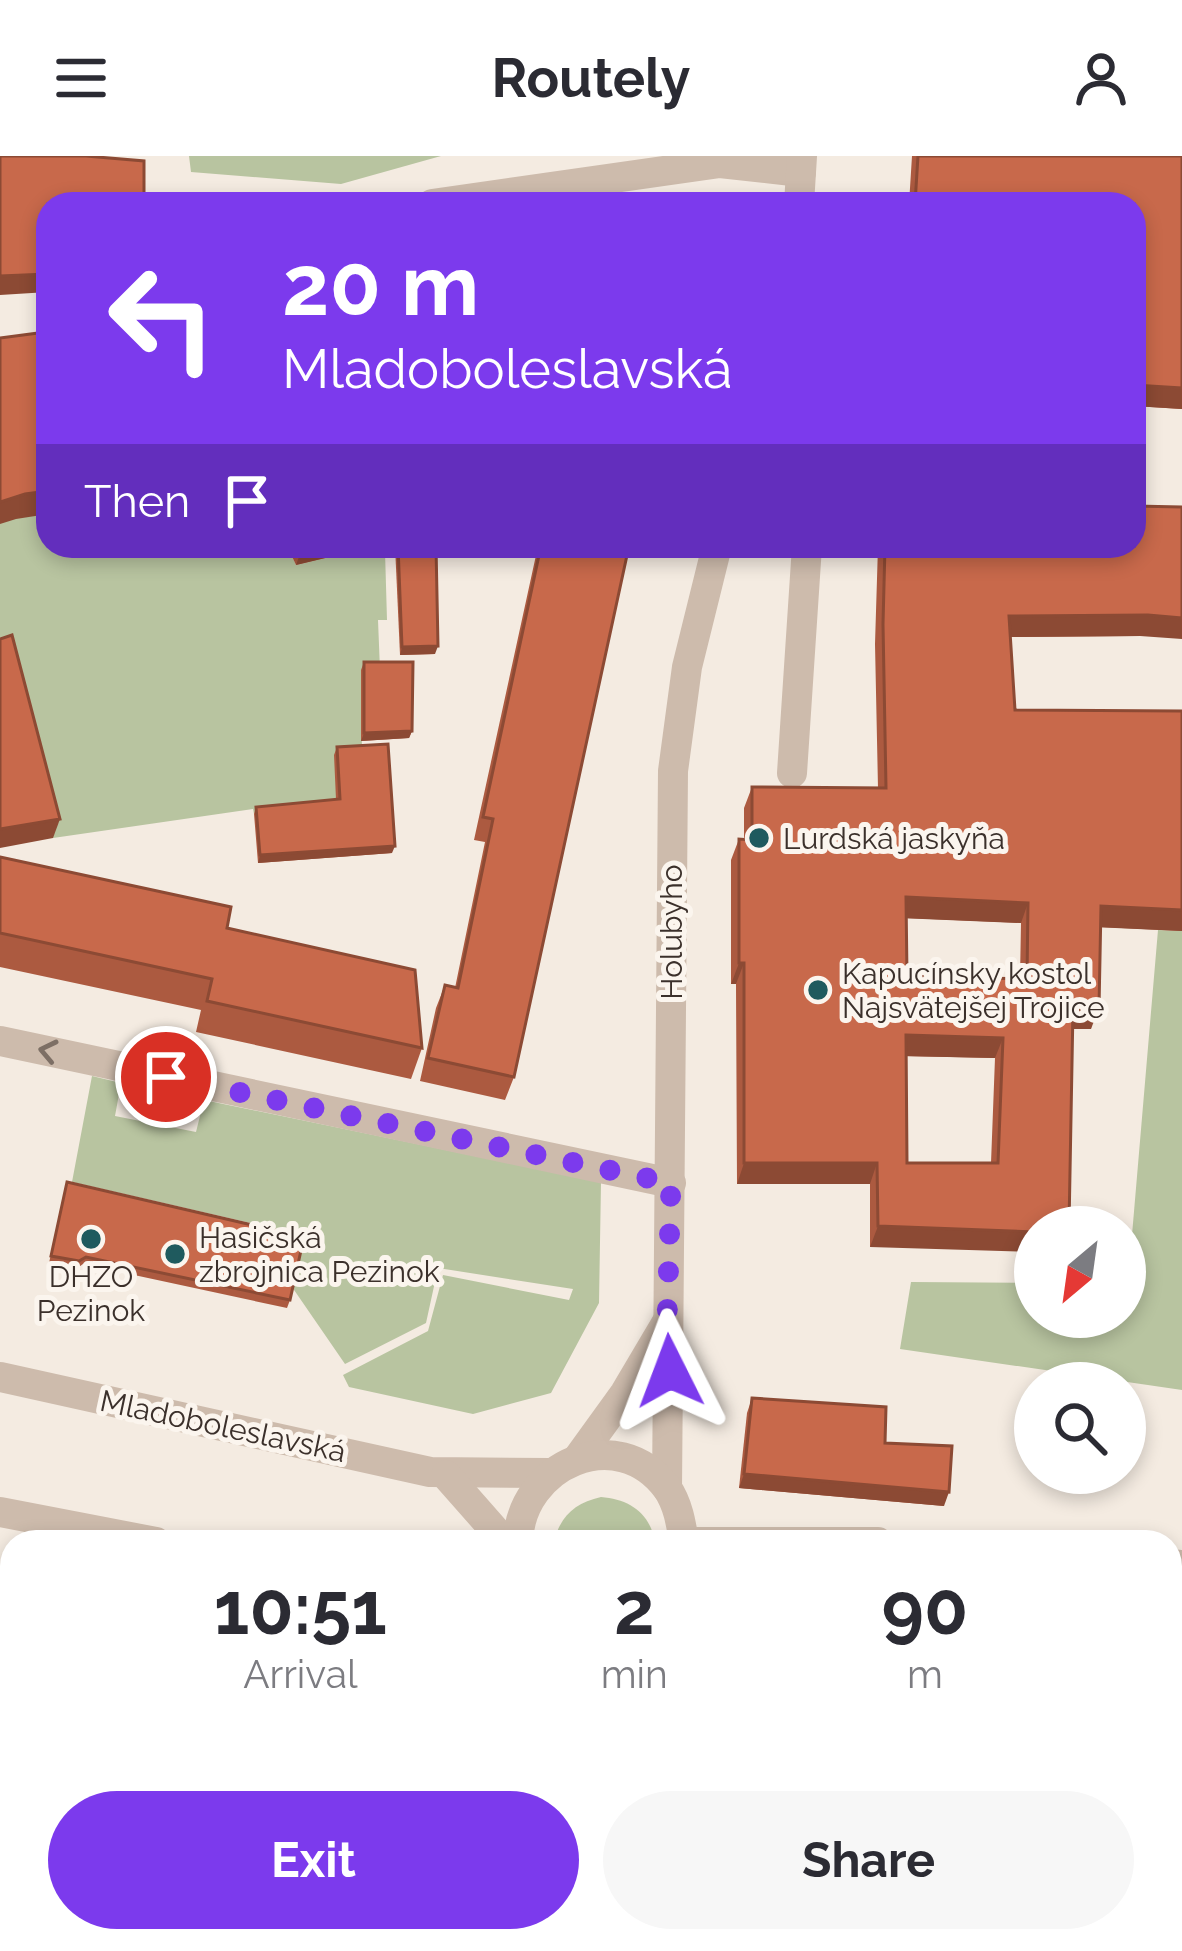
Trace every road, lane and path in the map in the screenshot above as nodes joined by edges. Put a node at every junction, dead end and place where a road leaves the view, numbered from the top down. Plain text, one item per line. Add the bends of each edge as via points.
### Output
1 (802, 164) edge
2 (516, 192) edge
3 (714, 558) edge
4 (806, 558) edge
5 (792, 773) dead end
6 (0, 1041) edge
7 (671, 1183) junction
8 (667, 1322) junction
9 (0, 1377) edge
10 (578, 1458) junction
11 (550, 1473) junction
12 (446, 1474) junction
13 (667, 1488) junction
14 (0, 1512) edge
15 (94, 1530) edge
16 (495, 1530) edge
17 (520, 1530) edge
18 (682, 1530) edge

1 - 2 street via 720,163
3 - 7 street, Holubyho via 673,771
4 - 5 street
7 -> 6 street
7 - 8 street, Holubyho
8 - 10 street, Holubyho
8 - 13 street, Holubyho
9 - 12 street, Mladoboleslavská
10 - 11 street
10 - 13 street via 636,1464
11 - 12 street, Mladoboleslavská
11 - 17 street via 526,1502
12 - 16 street
13 - 18 street, Holubyho
14 - 15 street

